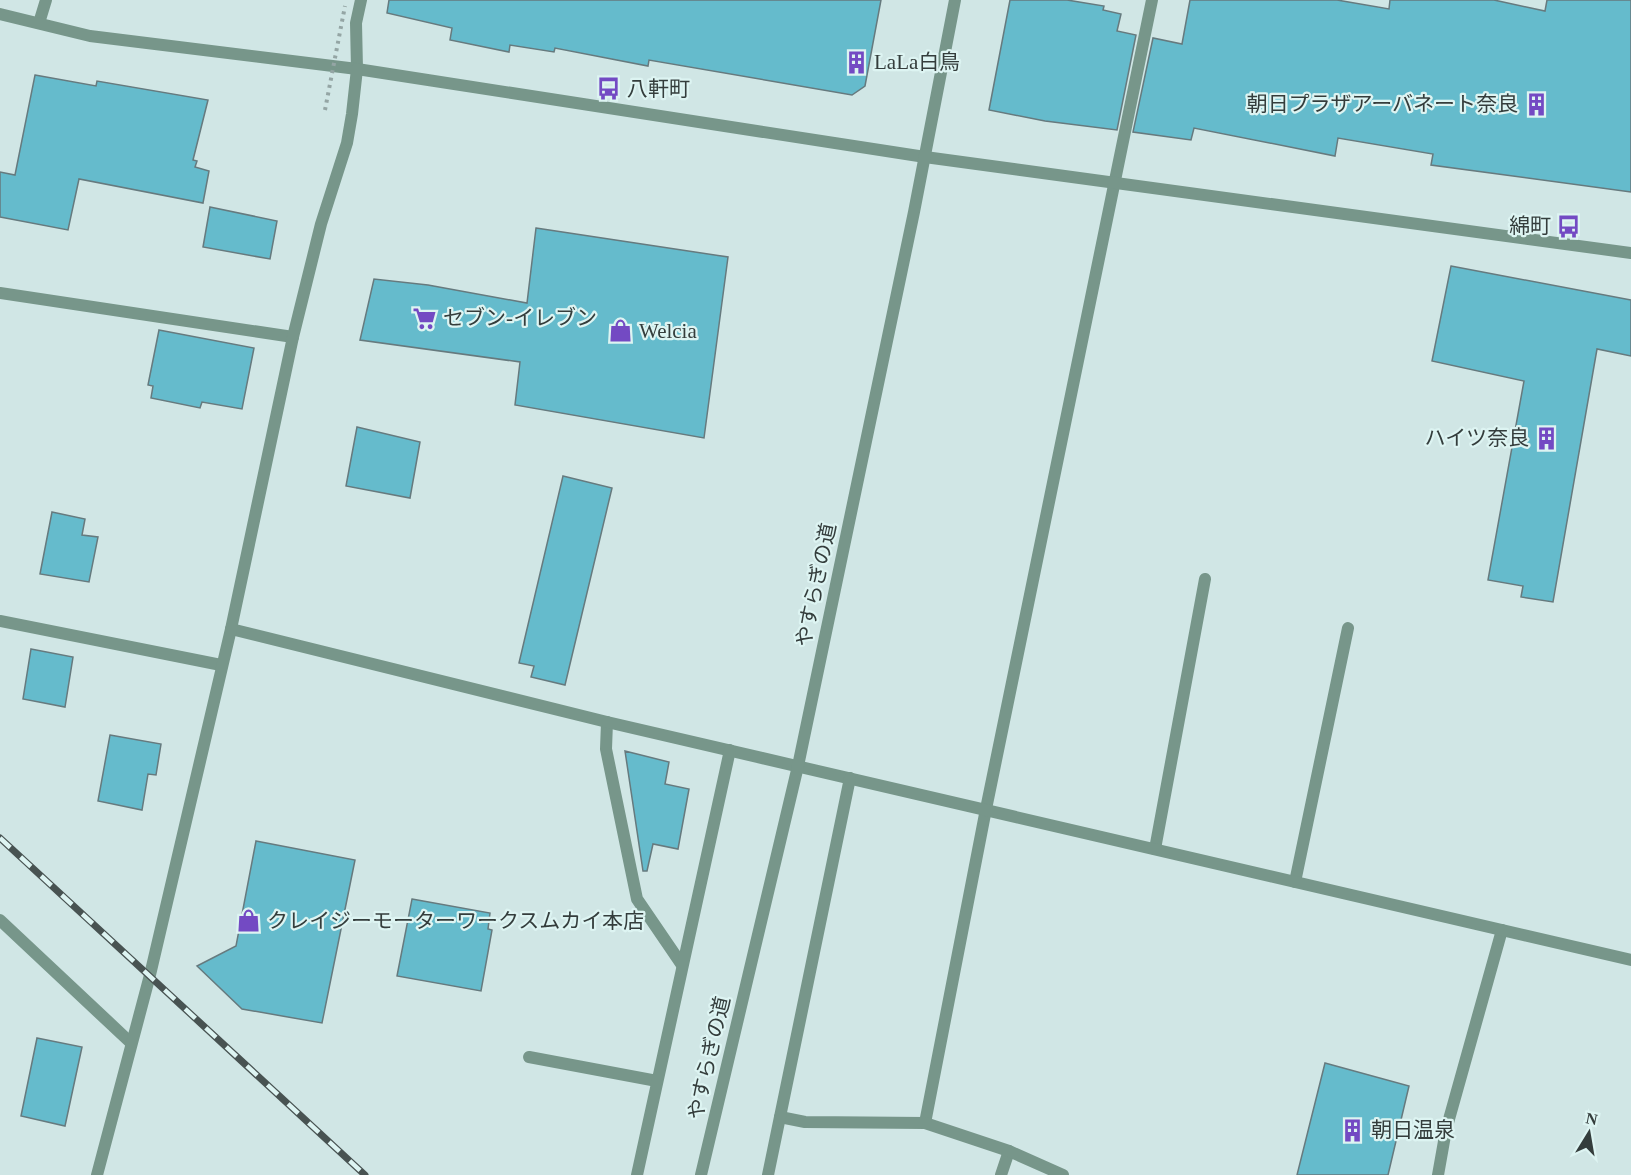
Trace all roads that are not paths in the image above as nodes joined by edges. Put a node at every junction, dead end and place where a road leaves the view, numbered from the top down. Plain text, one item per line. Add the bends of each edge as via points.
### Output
1 (46, 0) edge
2 (361, 0) edge
3 (955, 0) edge
4 (1152, 0) edge
5 (0, 14) edge
6 (39, 23) junction
7 (357, 69) junction
8 (925, 157) junction
9 (1116, 182) junction
10 (1631, 252) edge
11 (0, 293) edge
12 (293, 337) junction
13 (1205, 579) dead end
14 (0, 621) edge
15 (1348, 628) dead end
16 (231, 629) junction
17 (221, 665) junction
18 (607, 722) junction
19 (730, 750) junction
20 (798, 766) junction
21 (850, 778) junction
22 (986, 809) junction
23 (1155, 849) junction
24 (1295, 882) junction
25 (0, 921) edge
26 (1502, 930) junction
27 (1631, 960) edge
28 (682, 965) junction
29 (131, 1043) junction
30 (529, 1057) dead end
31 (657, 1081) junction
32 (780, 1116) junction
33 (925, 1123) junction
34 (1009, 1151) junction
35 (97, 1175) edge
36 (637, 1175) edge
37 (701, 1175) edge
38 (768, 1175) edge
39 (1001, 1175) edge
40 (1063, 1175) edge
41 (1438, 1175) edge

1 - 6 street
2 - 7 street via 356,23
3 - 8 street, やすらぎの道
4 - 9 street
5 - 6 street
6 - 7 street via 90,36
7 - 8 street
7 - 12 street via 347,143 321,224
8 - 9 street
8 - 20 street, やすらぎの道
9 - 10 street
9 - 22 street
11 - 12 street
12 - 16 street
13 - 23 street
14 - 17 street
15 - 24 street
16 - 17 street
16 - 18 street
17 - 29 street
18 - 19 street
18 - 28 street via 606,749 637,899
19 - 20 street
19 - 28 street
20 - 21 street
20 - 37 street, やすらぎの道
21 - 22 street
21 - 32 street
22 - 23 street
22 - 33 street
23 - 24 street
24 - 26 street
25 - 29 street
26 - 27 street
26 - 41 street via 1446,1130
28 - 31 street
29 - 35 street
30 - 31 street
31 - 36 street
32 - 33 street via 805,1122
32 - 38 street
33 - 34 street
34 - 39 street
34 - 40 street

